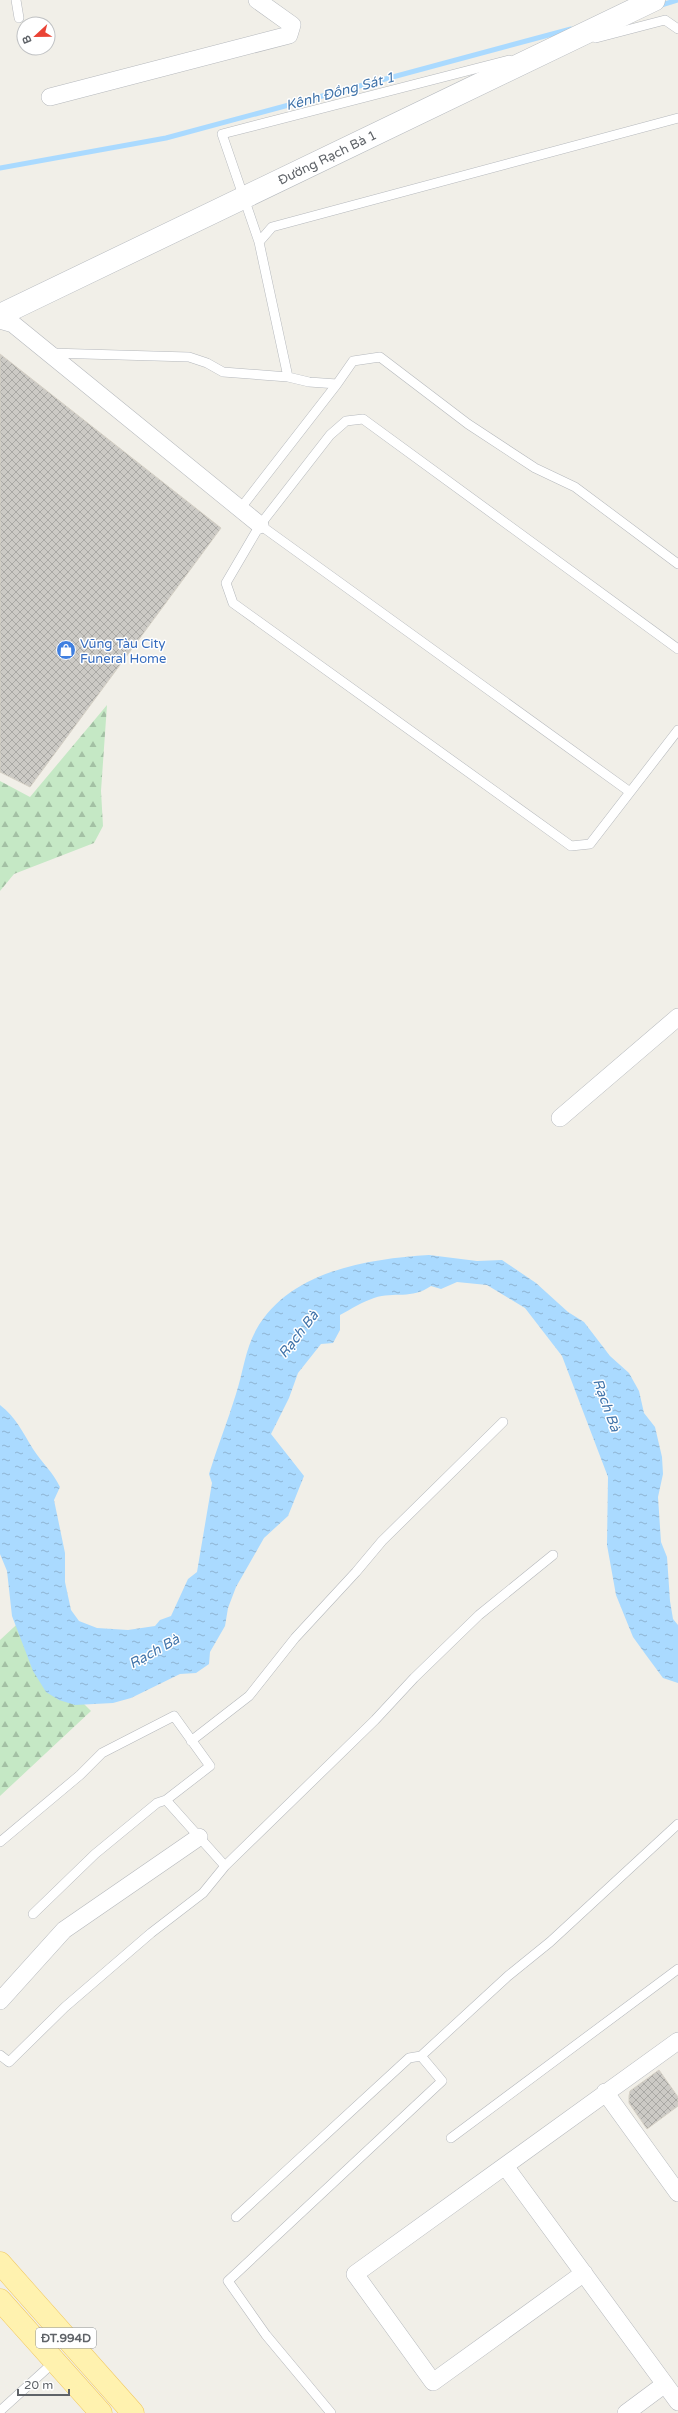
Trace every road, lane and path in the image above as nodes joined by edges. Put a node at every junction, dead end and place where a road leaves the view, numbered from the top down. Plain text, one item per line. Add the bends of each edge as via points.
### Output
1 (16, 0) edge
2 (257, 0) edge
3 (654, 0) edge
4 (20, 16) edge
5 (678, 29) edge
6 (551, 49) junction
7 (50, 97) dead end
8 (678, 118) edge
9 (242, 198) junction
10 (259, 242) junction
11 (0, 315) edge
12 (0, 320) edge
13 (47, 353) junction
14 (288, 377) junction
15 (337, 384) junction
16 (240, 509) junction
17 (260, 525) junction
18 (678, 564) edge
19 (678, 649) edge
20 (678, 730) edge
21 (630, 792) junction
22 (678, 1017) edge
23 (560, 1118) dead end
24 (503, 1422) dead end
25 (553, 1555) dead end
26 (191, 1741) junction
27 (166, 1800) junction
28 (678, 1824) edge
29 (199, 1837) junction
30 (0, 1842) edge
31 (225, 1866) junction
32 (33, 1914) dead end
33 (678, 1968) edge
34 (0, 2001) edge
35 (678, 2041) edge
36 (0, 2055) edge
37 (421, 2056) junction
38 (605, 2092) junction
39 (451, 2138) dead end
40 (505, 2166) junction
41 (678, 2193) edge
42 (236, 2218) dead end
43 (0, 2263) edge
44 (584, 2273) junction
45 (0, 2300) edge
46 (54, 2362) junction
47 (665, 2384) junction
48 (678, 2402) edge
49 (0, 2411) edge
50 (101, 2413) edge
51 (133, 2413) edge
52 (331, 2413) edge
53 (626, 2413) edge

1 - 4 lane
2 - 7 street via 292,25 289,35
3 - 6 street, Đường Rạch Bà 1
5 - 6 lane via 665,20
6 - 9 street, Đường Rạch Bà 1
6 - 9 lane via 222,134
8 - 10 lane via 272,227
9 - 10 lane
9 - 11 street, Đường Rạch Bà 1
10 - 14 lane
12 - 13 street via 13,324
13 - 14 lane via 190,357 222,372
13 - 16 street
14 - 15 lane
15 - 16 lane
15 - 18 lane via 353,361 380,357 468,424 535,468 575,487
16 - 17 street
17 - 19 lane via 330,435 346,421 363,419
17 - 21 lane
17 - 21 lane via 226,583 233,603 571,846 590,844
20 - 21 lane
22 - 23 street
24 - 26 lane via 382,1541 295,1638 249,1696
25 - 31 lane via 479,1614 375,1720
26 - 27 lane via 210,1766
26 - 30 lane via 174,1716 117,1744 102,1753 80,1775
27 - 29 lane
27 - 32 lane via 157,1803 95,1854
28 - 37 lane
29 - 31 lane
29 - 34 street via 64,1930
31 - 36 lane via 203,1893 151,1933 65,2007 9,2062
33 - 39 lane
35 - 38 street
37 - 42 lane via 409,2058
37 - 52 lane via 442,2081 228,2281 266,2335
38 - 40 street
38 - 41 street
40 - 44 street
40 - 44 street via 355,2274 433,2382
43 - 51 main road, ĐT.994D
44 - 47 street
45 - 46 main road, ĐT.994D
46 - 49 lane
46 - 50 main road, ĐT.994D
47 - 48 street
47 - 53 street

